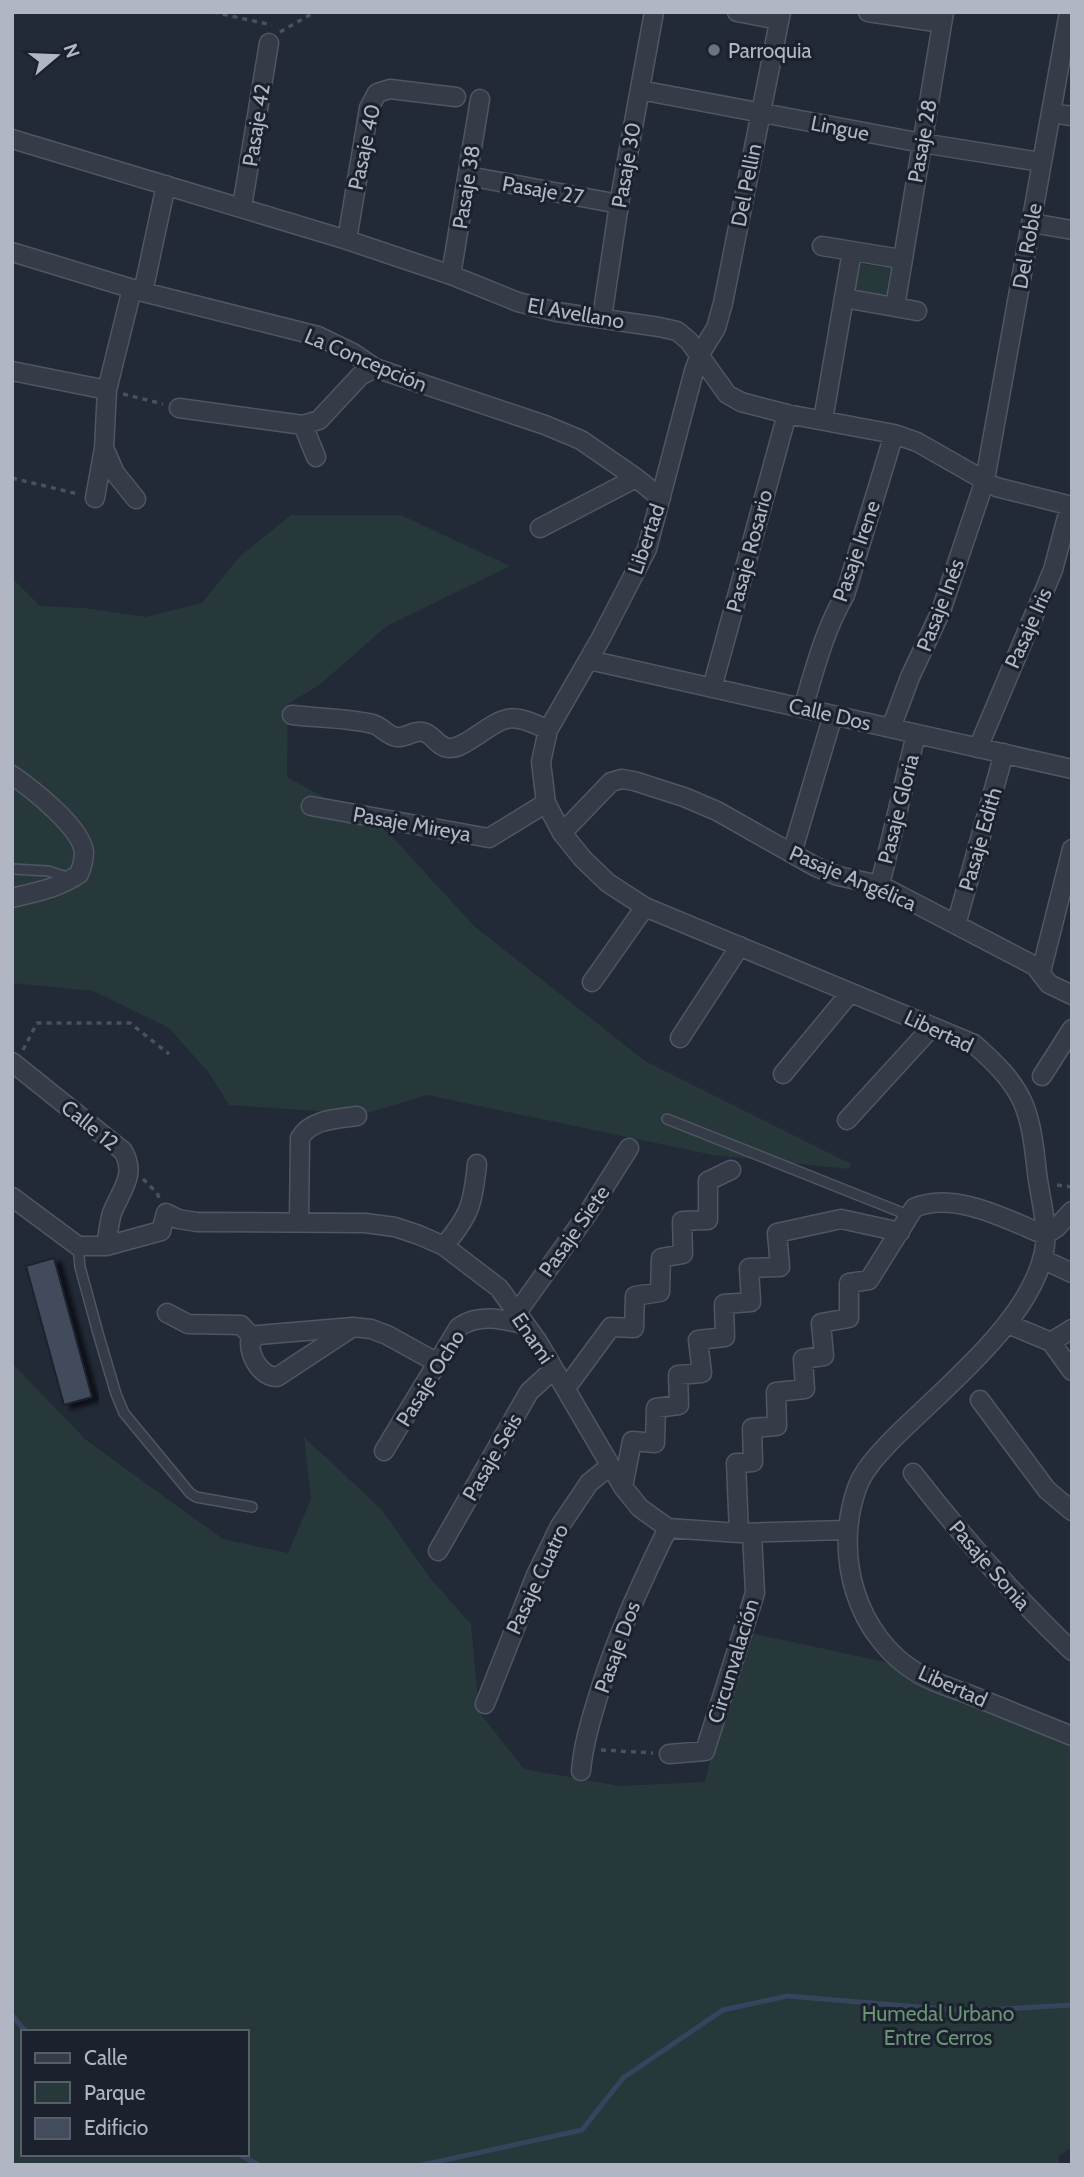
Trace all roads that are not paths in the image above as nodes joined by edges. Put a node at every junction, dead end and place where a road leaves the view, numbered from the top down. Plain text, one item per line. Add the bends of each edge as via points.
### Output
1 (654, 12) edge
2 (737, 12) edge
3 (869, 12) edge
4 (1069, 12) edge
5 (898, 14) edge
6 (780, 16) edge
7 (943, 18) edge
8 (269, 43) dead end
9 (640, 90) junction
10 (456, 97) dead end
11 (480, 99) dead end
12 (760, 113) junction
13 (1051, 113) junction
14 (1072, 116) edge
15 (12, 139) edge
16 (922, 143) junction
17 (1041, 162) junction
18 (468, 176) junction
19 (166, 185) junction
20 (619, 204) junction
21 (242, 207) junction
22 (1032, 223) junction
23 (1072, 230) edge
24 (346, 240) junction
25 (822, 246) dead end
26 (852, 251) junction
27 (12, 252) edge
28 (901, 259) junction
29 (451, 275) junction
30 (137, 290) junction
31 (844, 298) junction
32 (894, 307) junction
33 (917, 311) dead end
34 (602, 318) junction
35 (700, 354) junction
36 (375, 368) junction
37 (12, 371) edge
38 (107, 390) junction
39 (179, 408) road end
40 (787, 414) junction
41 (823, 420) junction
42 (303, 425) junction
43 (894, 434) junction
44 (104, 448) junction
45 (316, 457) dead end
46 (636, 478) junction
47 (985, 480) junction
48 (95, 498) road end
49 (661, 498) junction
50 (136, 499) dead end
51 (1071, 506) edge
52 (540, 528) dead end
53 (589, 660) junction
54 (712, 688) junction
55 (803, 708) junction
56 (292, 715) dead end
57 (833, 715) junction
58 (891, 728) junction
59 (548, 730) junction
60 (916, 734) junction
61 (978, 748) junction
62 (1004, 753) junction
63 (1072, 769) edge
64 (12, 775) edge
65 (546, 803) junction
66 (311, 806) dead end
67 (562, 833) junction
68 (1072, 849) edge
69 (792, 853) junction
70 (12, 869) edge
71 (72, 879) junction
72 (880, 885) junction
73 (12, 898) edge
74 (645, 907) junction
75 (956, 925) junction
76 (740, 946) junction
77 (1041, 972) junction
78 (592, 982) dead end
79 (850, 993) junction
80 (1072, 995) edge
81 (932, 1027) junction
82 (1072, 1029) edge
83 (680, 1038) dead end
84 (13, 1063) edge
85 (783, 1074) dead end
86 (1042, 1076) dead end
87 (357, 1116) dead end
88 (667, 1119) dead end
89 (847, 1119) dead end
90 (629, 1148) dead end
91 (477, 1164) dead end
92 (731, 1170) dead end
93 (12, 1197) edge
94 (1072, 1211) edge
95 (908, 1215) junction
96 (299, 1221) junction
97 (900, 1232) junction
98 (1045, 1235) junction
99 (78, 1246) junction
100 (106, 1246) junction
101 (444, 1246) junction
102 (1042, 1259) junction
103 (1072, 1273) edge
104 (167, 1313) dead end
105 (521, 1319) junction
106 (1008, 1324) junction
107 (353, 1327) junction
108 (1072, 1329) edge
109 (253, 1338) junction
110 (1051, 1342) junction
111 (436, 1362) junction
112 (554, 1369) junction
113 (1072, 1371) edge
114 (566, 1388) junction
115 (980, 1400) dead end
116 (384, 1451) dead end
117 (610, 1466) junction
118 (913, 1473) dead end
119 (624, 1487) junction
120 (253, 1507) dead end
121 (1072, 1511) edge
122 (668, 1528) junction
123 (847, 1530) junction
124 (746, 1533) junction
125 (438, 1551) dead end
126 (1072, 1651) edge
127 (485, 1704) dead end
128 (1072, 1736) edge
129 (669, 1754) road end
130 (581, 1772) dead end

1 - 9 street, Pasaje 30
2 - 6 street
3 - 5 street, Pasaje 28
4 - 13 street, Del Roble
5 - 7 street, Pasaje 28
6 - 12 street, Del Pellin
7 - 16 street, Pasaje 28
8 - 21 street, Pasaje 42
9 - 12 street, Lingue
9 - 20 street, Pasaje 30
10 - 24 street, Pasaje 40 via 390,89 376,93 369,108
11 - 18 street, Pasaje 38
12 - 16 street, Lingue
12 - 35 street, Del Pellin via 723,303 716,328
13 - 14 street
13 - 17 street, Del Roble
15 - 19 street, El Avellano
16 - 17 street, Lingue
16 - 28 street, Pasaje 28
17 - 22 street, Del Roble
18 - 20 street, Pasaje 27
18 - 29 street, Pasaje 38
19 - 21 street, El Avellano
19 - 30 street
20 - 34 street, Pasaje 30
21 - 24 street, El Avellano
22 - 23 street
22 - 47 street, Del Roble
24 - 29 street, El Avellano
25 - 26 street
26 - 28 street
26 - 31 street
27 - 30 street, La Concepción
28 - 32 street, Pasaje 28
29 - 34 street, El Avellano via 518,302
30 - 36 street, La Concepción via 318,336
30 - 38 street
31 - 32 street
31 - 41 street
32 - 33 street
34 - 35 street, El Avellano via 677,331
35 - 40 street, El Avellano via 727,394
35 - 49 street, Libertad
36 - 42 street via 360,376 319,420
36 - 46 street, La Concepción via 581,440
37 - 38 street
38 - 44 street
39 - 42 street
40 - 41 street, El Avellano
40 - 54 street, Pasaje Rosario
41 - 43 street, El Avellano
42 - 45 street
43 - 47 street, El Avellano
43 - 55 street, Pasaje Irene via 845,595 823,640
44 - 48 street
44 - 50 street via 115,473
46 - 49 street, La Concepción
46 - 52 street
47 - 51 street, El Avellano via 996,487
47 - 58 street, Pasaje Inés via 941,611
49 - 53 street, Libertad via 640,566
51 - 61 street, Pasaje Iris via 1053,570
53 - 54 street, Calle Dos
53 - 59 street, Libertad
54 - 55 street, Calle Dos
55 - 57 street, Calle Dos
56 - 59 street via 374,724 396,737 425,732 447,748 462,745 504,718 526,720
57 - 58 street, Calle Dos
57 - 69 street
58 - 60 street, Calle Dos
59 - 65 street, Libertad via 541,762
60 - 61 street, Calle Dos
60 - 72 street, Pasaje Gloria
61 - 62 street, Calle Dos
62 - 63 street, Calle Dos
62 - 75 street, Pasaje Edith
64 - 71 street via 46,799 80,840 83,864
65 - 66 street, Pasaje Mireya via 489,838
65 - 67 street, Libertad
67 - 69 street, Pasaje Angélica via 611,782 622,779 717,811
67 - 74 street, Libertad via 608,883
68 - 77 street
69 - 72 street, Pasaje Angélica via 838,876
70 - 71 lane via 48,871
71 - 73 street
72 - 75 street, Pasaje Angélica
74 - 76 street, Libertad
74 - 78 street
75 - 77 street, Pasaje Angélica
76 - 79 street, Libertad
76 - 83 street
77 - 80 street, Pasaje Angélica via 1049,984
79 - 81 street, Libertad
79 - 85 street
81 - 89 street
81 - 98 street, Libertad via 974,1044 1002,1069 1025,1103
82 - 86 street
84 - 100 street, Calle 12 via 123,1151 129,1165 127,1181 112,1214
87 - 96 street via 312,1126 300,1138
88 - 95 lane
90 - 105 street, Pasaje Siete
91 - 101 street via 474,1198 461,1227
92 - 114 street via 708,1181 708,1220 682,1221 683,1254 660,1258 660,1292 635,1296 635,1328 611,1327
93 - 99 street
94 - 98 street
95 - 97 street
95 - 98 street via 924,1203 945,1201
96 - 100 street, Enami via 197,1222 166,1213 161,1231
96 - 101 street, Enami via 395,1227
97 - 119 street via 841,1219 777,1233 780,1267 749,1268 751,1302 724,1304 725,1337 698,1340 702,1373 678,1375 680,1405 656,1408 655,1443 632,1441
97 - 124 street via 869,1280 849,1283 849,1318 821,1323 824,1356 803,1359 805,1390 776,1392 776,1426 752,1428 753,1462 736,1463
98 - 102 street, Libertad
99 - 100 street
99 - 120 lane via 98,1333 124,1413 190,1493
101 - 105 street, Enami via 499,1288
102 - 103 street
102 - 106 street, Libertad
104 - 109 street via 188,1324 241,1325
105 - 111 street, Pasaje Ocho via 468,1321
105 - 112 street, Enami
106 - 110 street
106 - 123 street, Libertad via 873,1461 858,1486
107 - 109 street
107 - 109 street via 277,1377 265,1373 252,1357
107 - 111 street via 387,1335
108 - 110 street
110 - 113 street
111 - 116 street, Pasaje Ocho
112 - 114 street, Enami
112 - 125 street, Pasaje Seis via 529,1392
114 - 117 street, Enami
115 - 121 street via 1047,1490
117 - 119 street, Enami
117 - 127 street, Pasaje Cuatro via 589,1483 560,1526
118 - 126 street, Pasaje Sonia via 986,1565
119 - 122 street, Enami via 640,1508
122 - 124 street
122 - 130 street, Pasaje Dos via 608,1662 582,1749
123 - 124 street
123 - 128 street, Libertad via 848,1567 858,1601 875,1632 898,1659 920,1675
124 - 129 street, Circunvalación via 755,1593 705,1751

